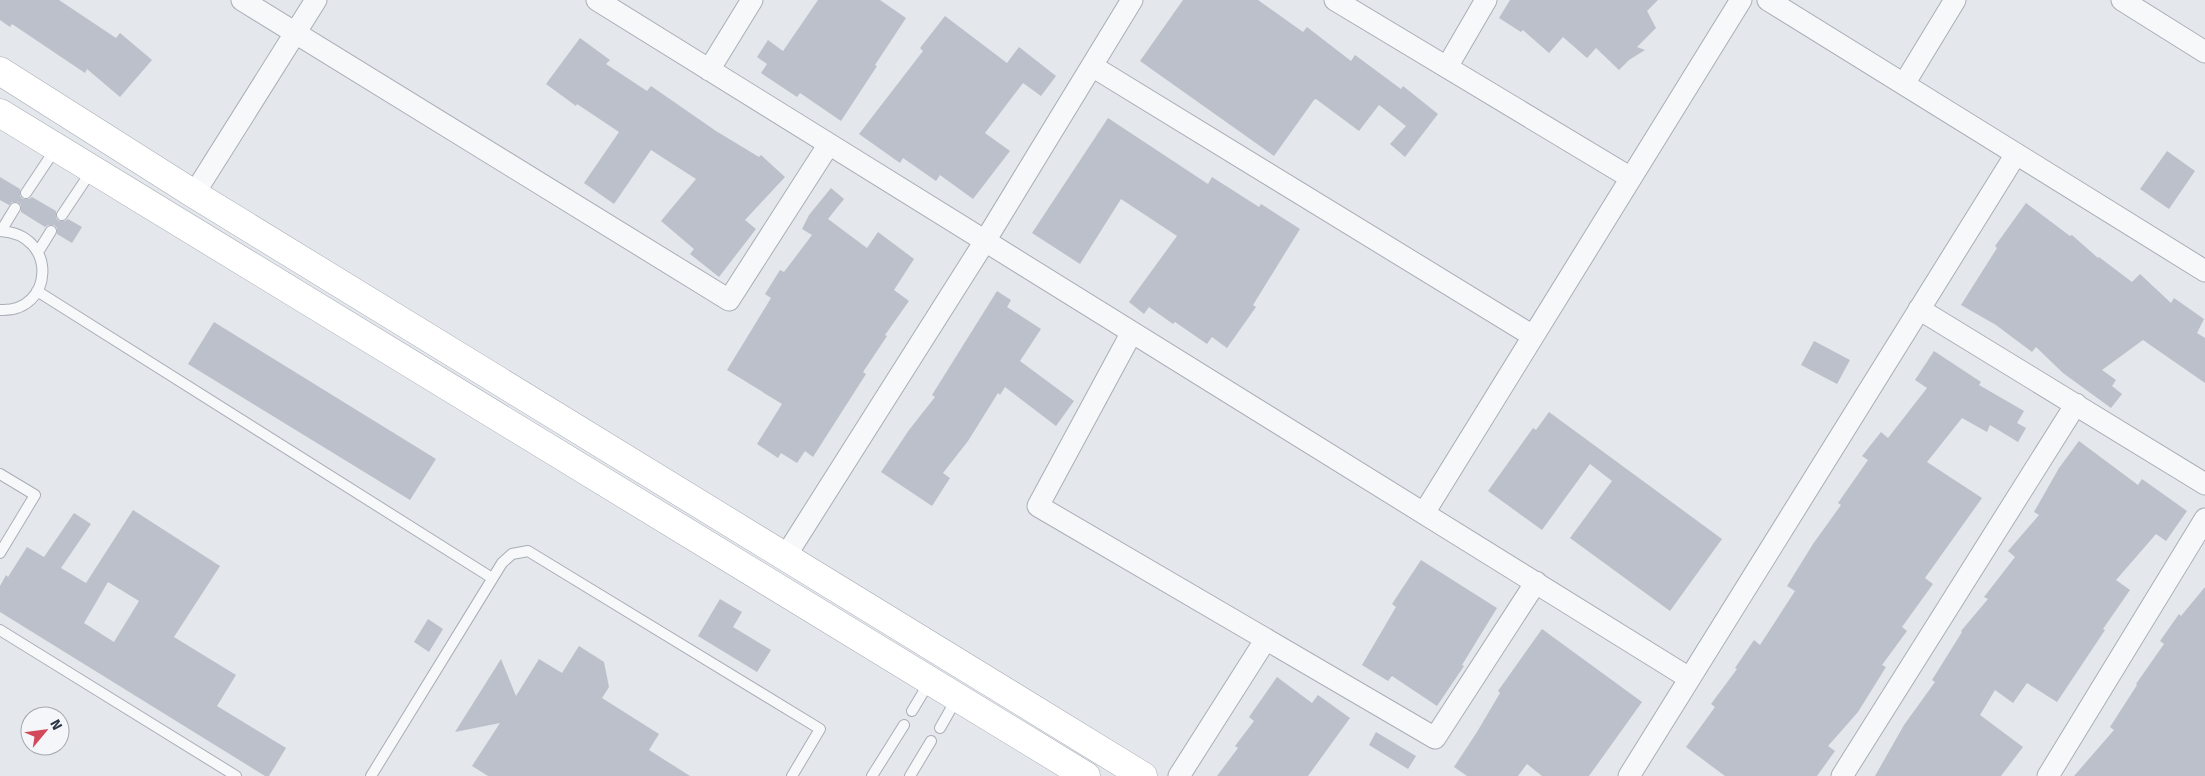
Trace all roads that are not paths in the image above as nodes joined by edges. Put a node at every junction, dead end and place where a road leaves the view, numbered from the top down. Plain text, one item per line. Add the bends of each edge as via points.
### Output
1 (242, 0) edge
2 (316, 0) edge
3 (597, 0) edge
4 (752, 0) edge
5 (1132, 0) edge
6 (1335, 0) edge
7 (1486, 0) edge
8 (1741, 0) edge
9 (1768, 0) edge
10 (1955, 0) edge
11 (2122, 0) edge
12 (295, 33) junction
13 (2205, 52) edge
14 (1092, 66) junction
15 (1447, 67) junction
16 (709, 70) junction
17 (0, 71) edge
18 (1904, 84) junction
19 (0, 113) edge
20 (829, 144) junction
21 (57, 147) junction
22 (2016, 154) junction
23 (93, 169) junction
24 (1631, 178) junction
25 (26, 193) dead end
26 (194, 194) junction
27 (15, 208) dead end
28 (62, 215) dead end
29 (0, 231) edge
30 (51, 231) dead end
31 (985, 241) junction
32 (38, 252) junction
33 (2205, 271) edge
34 (37, 291) junction
35 (1919, 309) junction
36 (1, 312) edge
37 (1132, 332) junction
38 (1533, 336) junction
39 (2076, 404) junction
40 (0, 474) edge
41 (2205, 484) edge
42 (1424, 513) junction
43 (2205, 519) edge
44 (0, 553) edge
45 (785, 557) junction
46 (492, 578) junction
47 (1536, 582) junction
48 (0, 630) edge
49 (1266, 639) junction
50 (1690, 678) junction
51 (930, 680) junction
52 (958, 696) junction
53 (912, 711) dead end
54 (904, 725) dead end
55 (940, 728) dead end
56 (931, 741) dead end
57 (236, 776) edge
58 (372, 776) edge
59 (792, 776) edge
60 (872, 776) edge
61 (910, 776) edge
62 (1086, 776) edge
63 (1143, 776) edge
64 (1179, 776) edge
65 (1629, 776) edge
66 (1842, 776) edge
67 (2048, 776) edge

1 - 12 street
2 - 12 street
3 - 16 street
4 - 16 street
5 - 14 street
6 - 15 street
7 - 15 street
8 - 24 street
9 - 18 street
10 - 18 street
11 - 13 street
12 - 20 street via 729,300
12 - 26 street
14 - 31 street
14 - 38 street
15 - 24 street
16 - 20 street
17 - 26 street
18 - 22 street
19 - 21 street
20 - 31 street
21 - 23 street
21 - 25 lane
22 - 33 street
22 - 35 street
23 - 28 lane
23 - 51 street
24 - 38 street
26 - 45 street
27 - 29 lane
29 - 32 lane via 15,232 25,237
30 - 32 lane
31 - 37 street
31 - 45 street
32 - 34 lane via 43,277
34 - 36 lane via 24,305
34 - 46 lane
35 - 39 street
35 - 50 street
37 - 42 street
37 - 49 street via 1038,506
38 - 42 street
39 - 41 street
39 - 66 street
40 - 44 lane via 35,495
42 - 47 street
43 - 67 street
45 - 63 street
46 - 58 lane
46 - 59 lane via 512,554 528,551 820,729
47 - 49 street via 1435,738
47 - 50 street
48 - 57 lane
49 - 64 street
50 - 65 street
51 - 52 street
51 - 53 lane
52 - 55 lane
52 - 62 street
54 - 60 lane
56 - 61 lane

